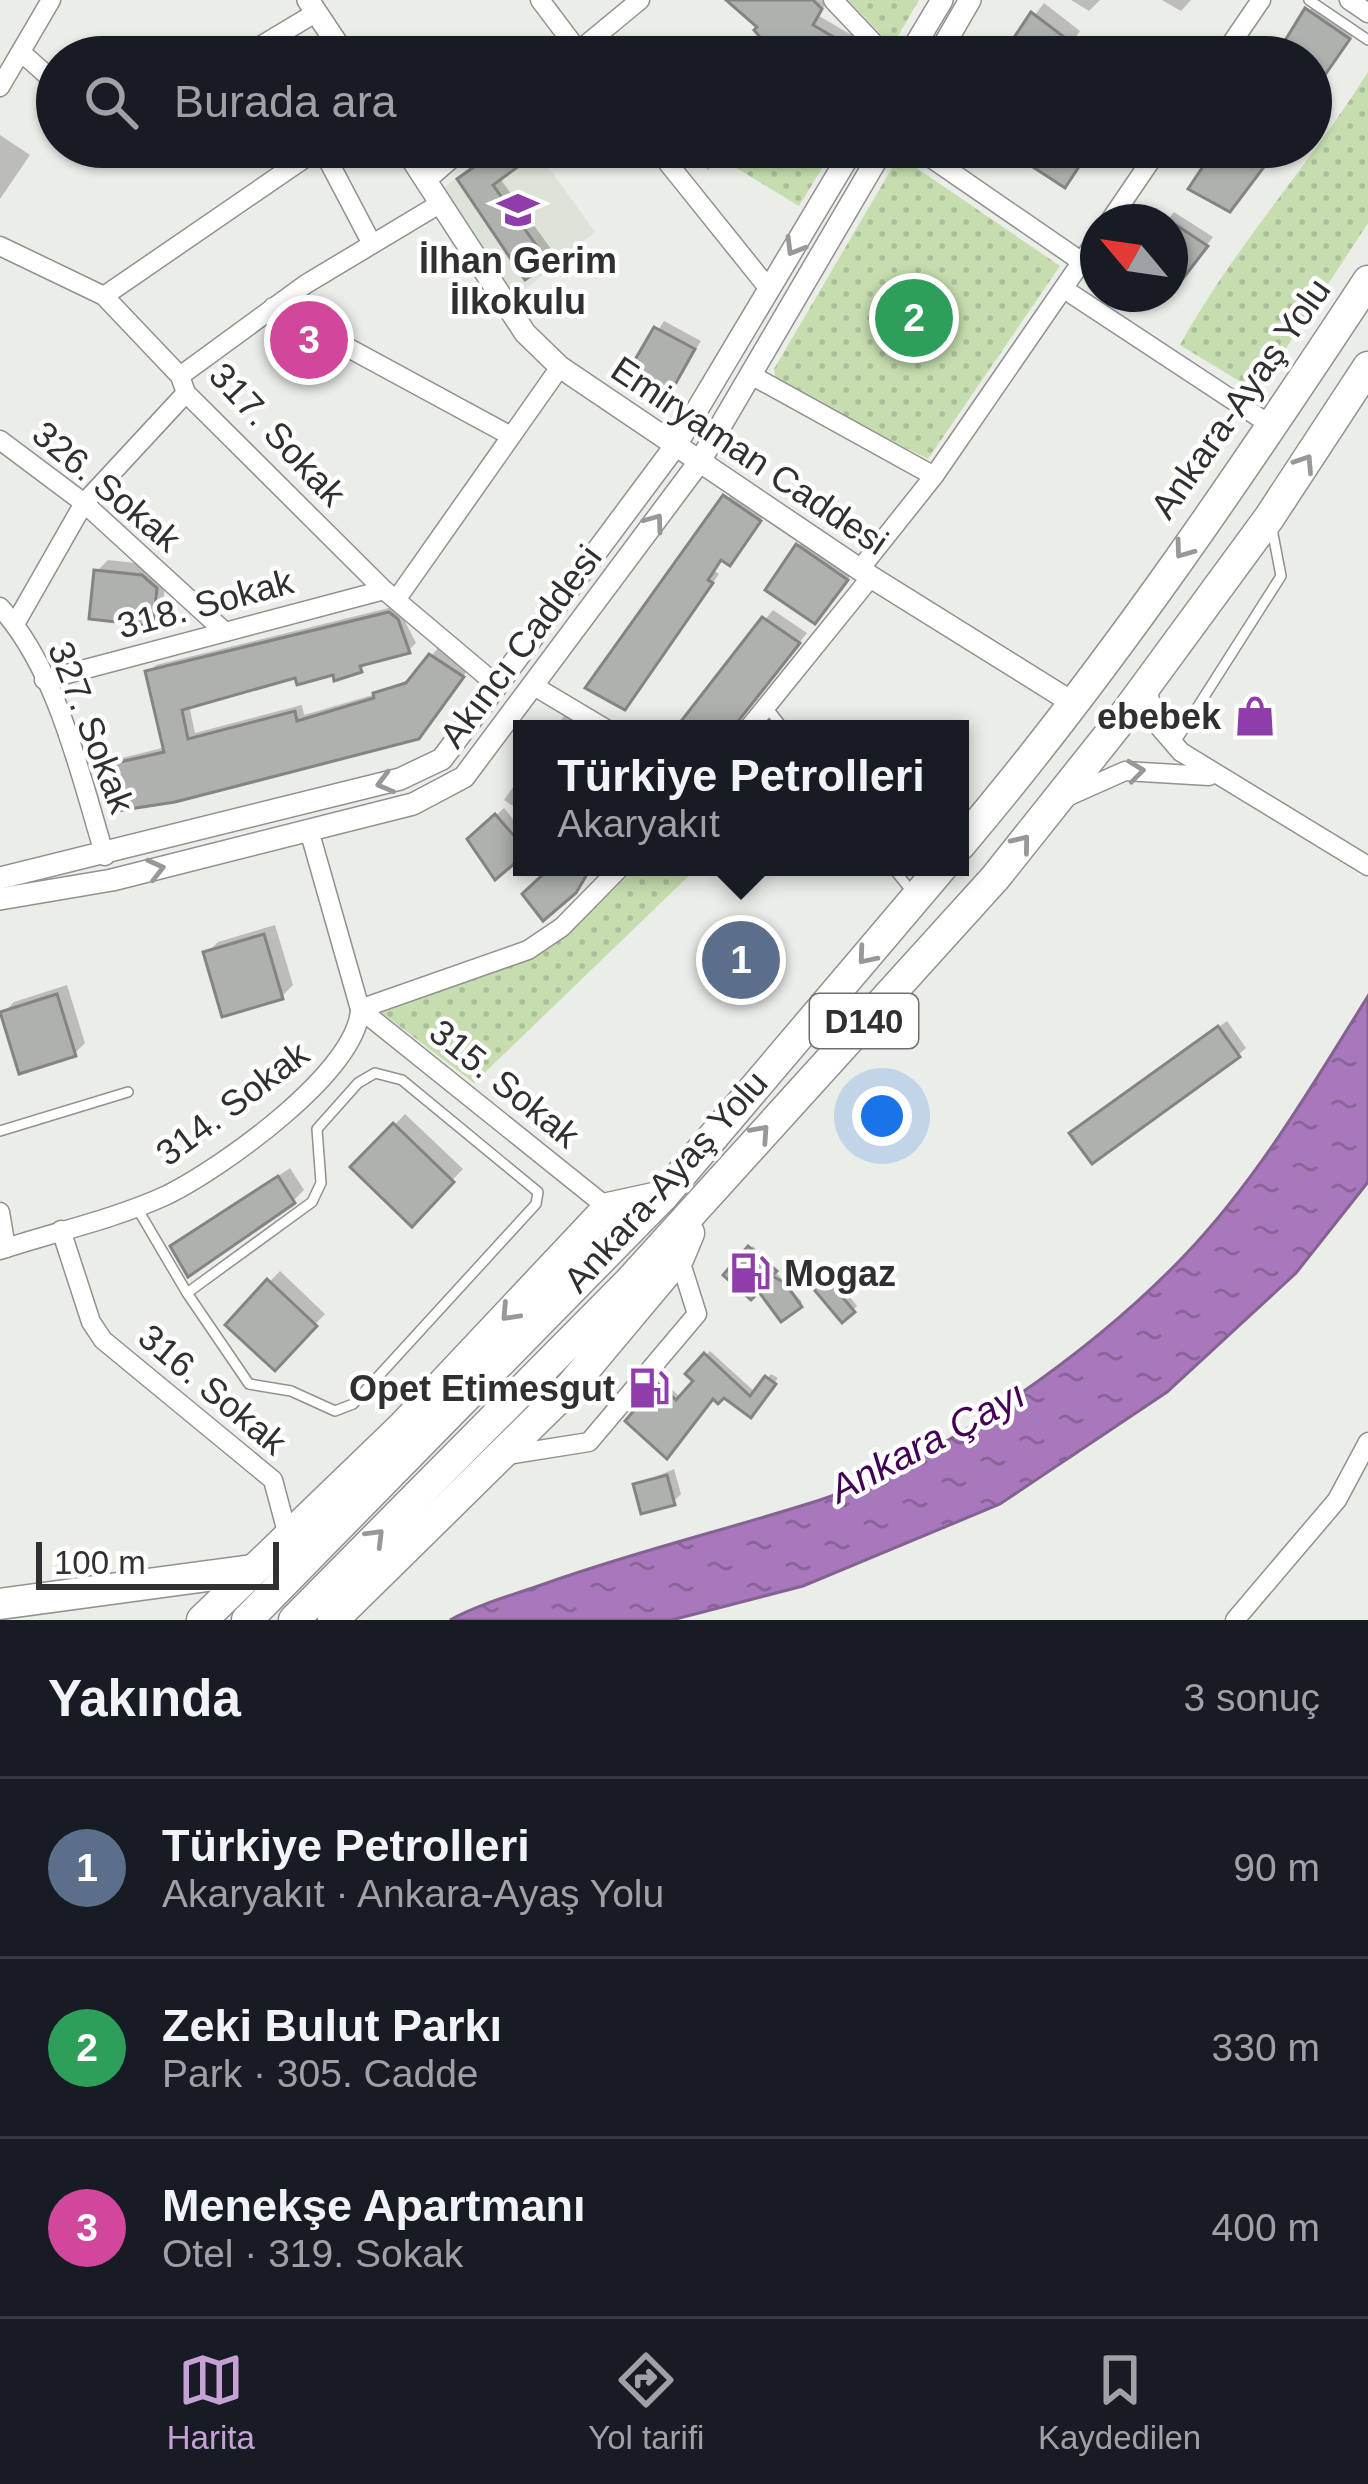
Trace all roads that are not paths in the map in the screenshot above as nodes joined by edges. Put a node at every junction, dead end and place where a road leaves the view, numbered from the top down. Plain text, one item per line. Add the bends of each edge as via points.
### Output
1 (51, 0) edge
2 (540, 0) edge
3 (640, 0) edge
4 (833, 0) edge
5 (942, 0) edge
6 (970, 0) edge
7 (1261, 0) edge
8 (1309, 0) edge
9 (1349, 0) edge
10 (312, 6) edge
11 (1368, 13) edge
12 (283, 36) edge
13 (332, 36) edge
14 (564, 36) edge
15 (599, 36) edge
16 (867, 36) edge
17 (921, 36) edge
18 (949, 36) edge
19 (1236, 36) edge
20 (1368, 40) edge
21 (22, 54) junction
22 (36, 66) edge
23 (0, 87) edge
24 (290, 168) edge
25 (331, 168) edge
26 (418, 168) edge
27 (441, 168) edge
28 (672, 168) edge
29 (841, 168) edge
30 (872, 168) edge
31 (945, 168) edge
32 (1146, 168) edge
33 (426, 181) junction
34 (441, 203) junction
35 (1121, 204) edge
36 (372, 244) junction
37 (0, 246) edge
38 (1080, 261) edge
39 (1080, 265) edge
40 (1368, 281) edge
41 (769, 289) junction
42 (1064, 289) junction
43 (104, 296) junction
44 (273, 307) junction
45 (1368, 367) edge
46 (560, 368) junction
47 (751, 375) junction
48 (183, 384) junction
49 (1272, 426) junction
50 (511, 436) junction
51 (0, 440) edge
52 (676, 445) junction
53 (700, 461) junction
54 (934, 476) junction
55 (84, 503) junction
56 (1269, 518) junction
57 (866, 573) junction
58 (390, 595) junction
59 (0, 607) edge
60 (15, 624) junction
61 (225, 632) junction
62 (44, 680) junction
63 (1146, 685) junction
64 (498, 686) junction
65 (534, 686) junction
66 (1073, 703) junction
67 (766, 706) junction
68 (591, 720) edge
69 (755, 720) edge
70 (777, 720) edge
71 (1174, 744) junction
72 (1225, 780) junction
73 (1054, 804) junction
74 (309, 830) junction
75 (969, 834) edge
76 (105, 856) junction
77 (1368, 866) edge
78 (612, 876) edge
79 (899, 876) edge
80 (934, 876) edge
81 (0, 878) edge
82 (112, 880) junction
83 (916, 897) junction
84 (0, 899) edge
85 (360, 1009) junction
86 (128, 1092) dead end
87 (0, 1131) edge
88 (705, 1195) junction
89 (663, 1196) junction
90 (136, 1206) junction
91 (608, 1208) junction
92 (0, 1212) edge
93 (61, 1230) junction
94 (3, 1249) edge
95 (679, 1257) junction
96 (187, 1293) junction
97 (1368, 1442) edge
98 (502, 1456) junction
99 (288, 1536) junction
100 (252, 1570) junction
101 (0, 1604) edge
102 (202, 1620) edge
103 (248, 1620) edge
104 (294, 1620) edge
105 (334, 1620) edge
106 (1235, 1620) edge

1 - 21 street
2 - 14 street
3 - 15 street
4 - 16 street
5 - 17 street
6 - 18 street
7 - 19 street
8 - 20 lane
9 - 11 street
10 - 12 street
10 - 13 street
21 - 22 street
21 - 23 street
24 - 43 street
25 - 36 street
26 - 33 street, Emiryaman Caddesi
27 - 33 street
28 - 41 street
29 -> 41 street, Akıncı Caddesi
30 - 47 street, Akıncı Caddesi
31 - 38 street
32 - 35 street
33 - 34 street, Emiryaman Caddesi
34 - 36 street
34 - 46 street, Emiryaman Caddesi via 525,333
36 - 44 street
37 - 43 street, 317. Sokak
39 - 42 street
40 - 49 highway, Ankara-Ayaş Yolu
41 - 52 street, Akıncı Caddesi
42 - 49 street
42 - 54 street
43 - 48 street, 317. Sokak
44 - 48 street
44 - 50 street
56 -> 45 highway, Ankara-Ayaş Yolu / D140
46 - 50 street
46 - 52 street, Emiryaman Caddesi
47 - 53 street, Akıncı Caddesi
47 - 54 street
48 - 55 street
48 - 58 street, 317. Sokak
49 -> 66 highway, Ankara-Ayaş Yolu
50 - 58 street
51 - 55 street, 326. Sokak
52 - 53 street, Emiryaman Caddesi
52 - 64 street, Akıncı Caddesi
53 - 57 street, Emiryaman Caddesi
65 -> 53 street, Akıncı Caddesi
54 - 57 street
55 - 60 street
55 - 61 street, 326. Sokak
56 - 63 highway, Ankara-Ayaş Yolu / D140
56 - 71 lane via 1281,576
57 - 66 street, Emiryaman Caddesi
57 - 67 street
58 - 61 street, 318. Sokak
58 - 64 street, 317. Sokak
59 - 60 street, 327. Sokak
60 - 62 street, 327. Sokak
61 - 62 street, 318. Sokak
62 - 76 street, 327. Sokak
63 - 71 street via 1155,722
63 - 73 highway, Ankara-Ayaş Yolu / D140
64 -> 76 street, Akıncı Caddesi via 454,746 415,774
65 - 68 street
65 - 74 street, Akıncı Caddesi via 476,765 448,789
66 - 75 highway, Ankara-Ayaş Yolu
67 - 69 street
67 - 70 lane
71 - 72 street
73 -> 72 street via 1125,771 1193,771
72 - 77 street
88 -> 73 highway, Ankara-Ayaş Yolu / D140
82 -> 74 street, Akıncı Caddesi
74 - 85 street
76 - 81 street, Akıncı Caddesi
76 - 82 street
78 - 85 street via 528,950
79 - 83 lane
80 - 83 highway, Ankara-Ayaş Yolu / D140
82 - 84 street, Akıncı Caddesi
83 -> 89 highway, Ankara-Ayaş Yolu / D140
85 - 90 street, 314. Sokak via 347,1052 306,1096 192,1180
85 - 91 street, 315. Sokak
86 - 87 lane
88 - 95 highway
104 -> 88 highway, Ankara-Ayaş Yolu / D140
89 - 91 highway
89 - 103 highway, Ankara-Ayaş Yolu / D140
90 - 93 street, 314. Sokak
90 - 96 lane
91 -> 99 highway
92 - 94 street
93 - 94 street, 314. Sokak
93 - 99 street, 316. Sokak via 104,1340 273,1480
95 - 98 highway
95 - 98 street via 697,1314 589,1442
96 - 96 lane via 312,1202 321,1183 317,1129 368,1075 402,1080 538,1192 536,1204 342,1410 249,1384
97 - 106 street via 1337,1501
98 - 105 highway
99 - 100 highway
100 - 101 highway
100 - 102 highway

